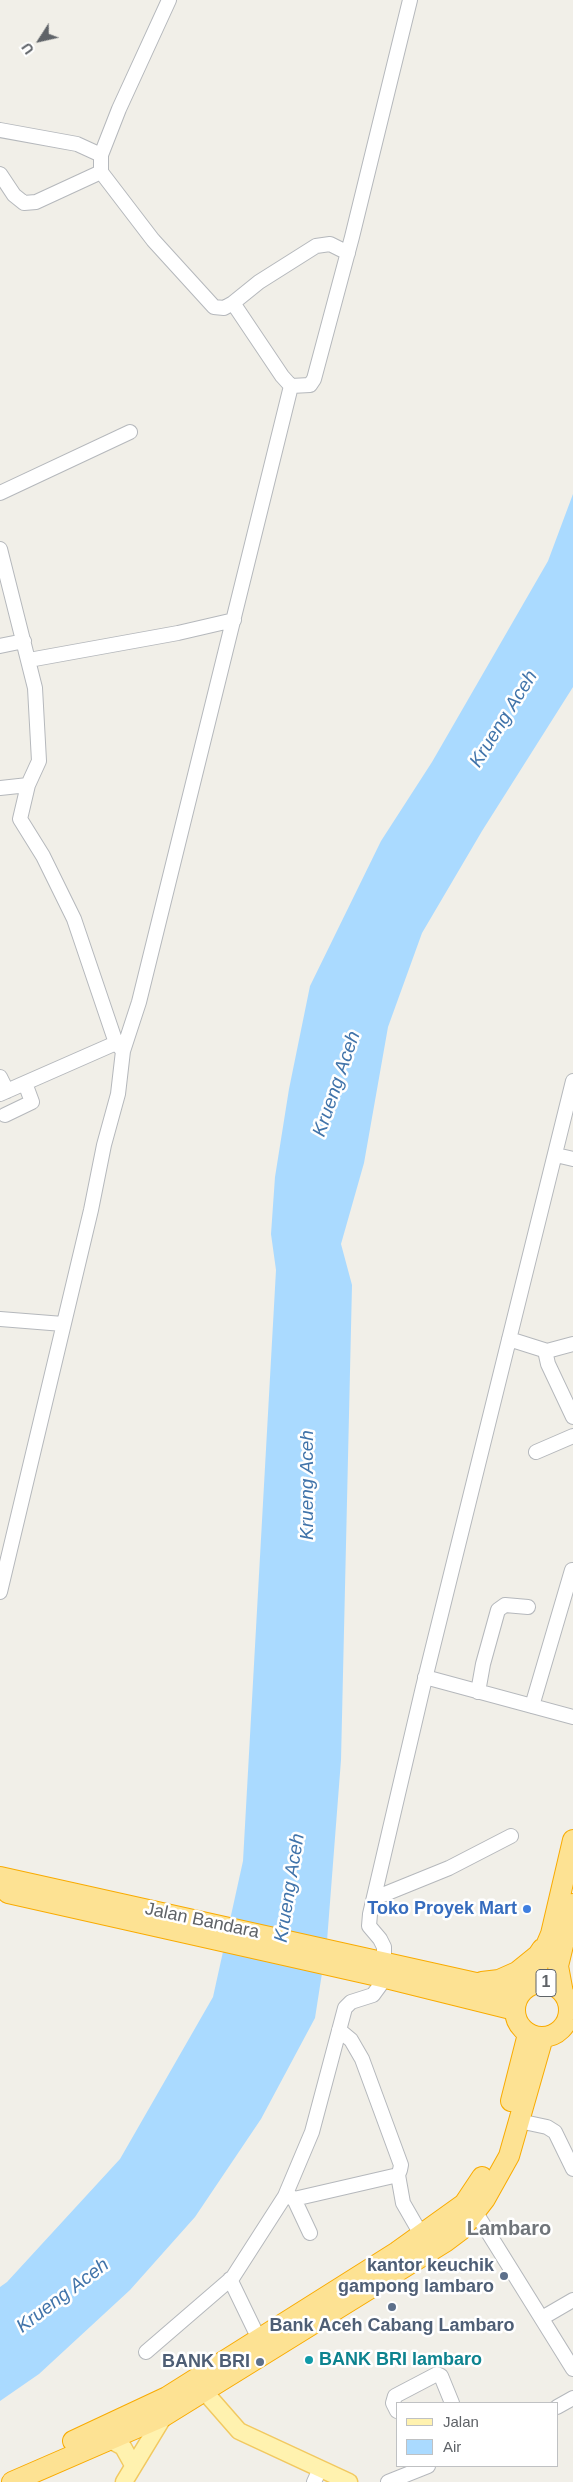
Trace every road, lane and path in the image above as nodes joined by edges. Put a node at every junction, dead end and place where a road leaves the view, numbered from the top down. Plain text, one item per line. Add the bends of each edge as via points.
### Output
1 (169, 0) edge
2 (410, 0) edge
3 (0, 130) edge
4 (101, 156) junction
5 (101, 172) junction
6 (0, 174) edge
7 (348, 252) junction
8 (233, 303) junction
9 (291, 386) junction
10 (130, 432) dead end
11 (0, 493) edge
12 (0, 549) edge
13 (234, 620) junction
14 (24, 641) junction
15 (0, 646) edge
16 (29, 660) junction
17 (28, 785) junction
18 (0, 788) edge
19 (120, 1047) junction
20 (0, 1077) edge
21 (573, 1081) edge
22 (25, 1083) junction
23 (3, 1092) edge
24 (5, 1115) dead end
25 (556, 1155) junction
26 (573, 1159) edge
27 (0, 1319) edge
28 (63, 1324) junction
29 (509, 1340) junction
30 (573, 1344) edge
31 (547, 1351) junction
32 (573, 1417) edge
33 (573, 1436) edge
34 (536, 1452) dead end
35 (573, 1568) edge
36 (0, 1592) edge
37 (528, 1607) dead end
38 (425, 1677) junction
39 (478, 1692) junction
40 (532, 1706) junction
41 (573, 1717) edge
42 (511, 1836) dead end
43 (573, 1840) edge
44 (0, 1877) edge
45 (0, 1891) edge
46 (375, 1898) junction
47 (573, 1904) edge
48 (551, 1934) junction
49 (351, 1962) junction
50 (383, 1969) junction
51 (473, 1983) junction
52 (522, 1996) junction
53 (568, 2000) edge
54 (567, 2029) edge
55 (339, 2030) junction
56 (535, 2036) junction
57 (519, 2121) junction
58 (573, 2169) edge
59 (398, 2175) junction
60 (289, 2198) junction
61 (476, 2213) junction
62 (310, 2233) dead end
63 (422, 2236) junction
64 (230, 2279) junction
65 (573, 2300) edge
66 (542, 2318) junction
67 (259, 2339) junction
68 (146, 2352) dead end
69 (573, 2369) edge
70 (204, 2391) junction
71 (573, 2398) edge
72 (452, 2402) edge
73 (558, 2406) edge
74 (396, 2409) edge
75 (164, 2416) junction
76 (110, 2440) junction
77 (133, 2465) junction
78 (424, 2467) edge
79 (0, 2472) edge
80 (317, 2475) edge
81 (13, 2482) edge
82 (124, 2482) edge
83 (349, 2482) edge
84 (388, 2482) edge

1 - 4 street
2 - 7 street
3 - 4 street via 77,144
4 - 5 street
5 - 6 street via 36,202 24,203 14,195
5 - 8 street via 153,240 206,300 218,308
7 - 8 street via 330,244 316,246 259,282
7 - 9 street via 314,379 310,385
8 - 9 street
9 - 13 street
10 - 11 street
12 - 14 street
13 - 16 street
13 - 19 street via 139,1002
14 - 15 street
14 - 16 street
16 - 17 street via 39,761
17 - 18 street
17 - 19 street via 20,819 43,856 74,919
19 - 22 street
19 - 28 street via 118,1094
20 - 23 street
21 - 25 street
22 - 23 street
22 - 24 street via 32,1102
25 - 26 street
25 - 29 street
27 - 28 street
28 - 36 street
29 - 31 street
29 - 38 street
30 - 31 street
31 - 32 street via 548,1364
33 - 34 street
35 - 40 street
37 - 39 street via 505,1605 498,1610
38 - 39 street
38 - 46 street
39 - 40 street
40 - 41 street
42 - 46 street via 449,1868
43 - 48 highway, 1
44 - 49 highway, Jalan Bandara
45 - 49 highway, Jalan Bandara
46 - 50 street via 369,1926 384,1947
47 - 53 highway, 1 via 558,1966
48 - 51 highway via 538,1955 517,1972 499,1980
48 - 52 highway, 1
49 - 50 highway, Jalan Bandara
50 - 51 highway, Jalan Bandara
50 - 52 highway, Jalan Bandara
50 - 55 street via 381,1984 373,1995 351,2002 345,2008
51 - 52 highway, Jalan Bandara
52 - 53 highway, 1 via 547,1983
52 - 56 highway, 1 via 520,2026
53 - 54 highway, 1
54 - 56 highway, 1 via 556,2034
55 - 59 street via 351,2040 374,2089 401,2165
55 - 60 street via 312,2132
56 - 57 highway
56 - 63 highway via 495,2156 464,2204
57 - 58 street via 555,2132
57 - 61 highway via 509,2156
59 - 60 street
59 - 63 street via 403,2203
60 - 62 street
60 - 64 street
61 - 66 street
61 - 70 highway via 445,2242
63 - 67 highway
64 - 67 street
64 - 68 street
65 - 66 street
66 - 69 street
67 - 79 highway via 167,2397
70 - 75 highway
70 - 80 main road via 240,2431
71 - 73 street
72 - 74 street via 442,2376 437,2374 395,2396 393,2403
75 - 76 highway
75 - 77 main road
76 - 77 main road via 122,2447
76 - 81 highway
77 - 82 main road
78 - 84 street
80 - 83 main road

